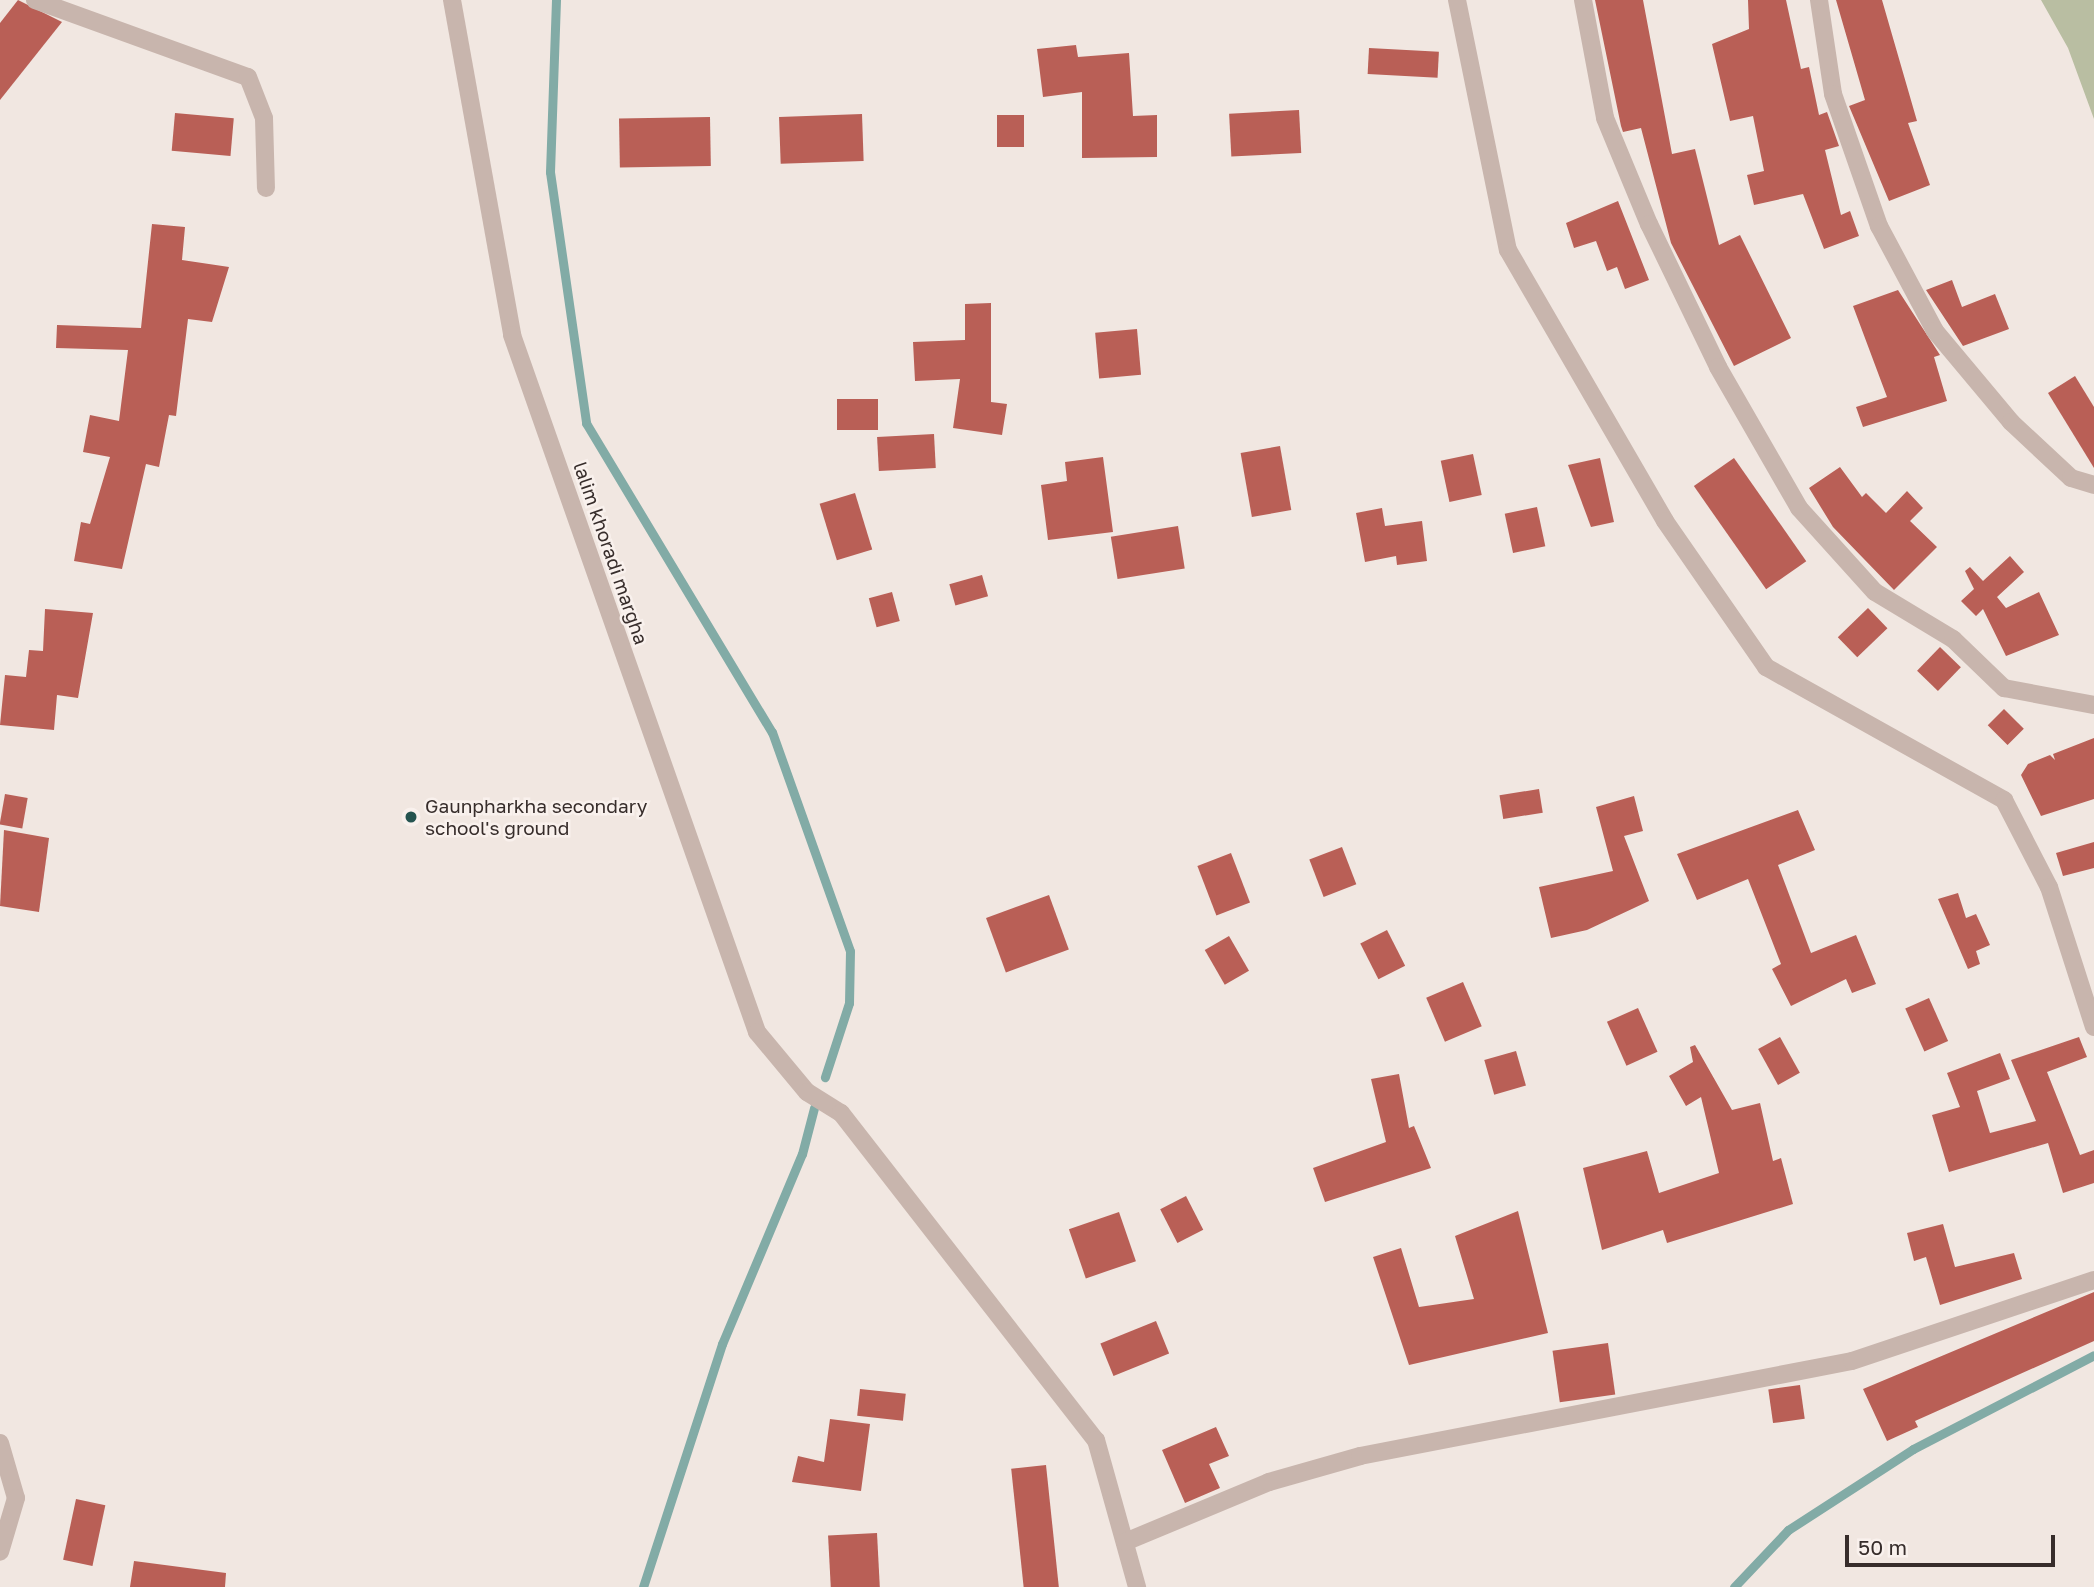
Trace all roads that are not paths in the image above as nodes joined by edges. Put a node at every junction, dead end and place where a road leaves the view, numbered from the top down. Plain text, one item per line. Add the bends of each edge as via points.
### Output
1 (35, 0) edge
2 (452, 0) edge
3 (1457, 0) edge
4 (1583, 0) edge
5 (1819, 0) edge
6 (266, 188) dead end
7 (2094, 485) edge
8 (2094, 705) edge
9 (2094, 1027) edge
10 (2094, 1280) edge
11 (0, 1443) edge
12 (1125, 1542) junction
13 (0, 1552) edge
14 (1137, 1587) edge

1 - 6 street via 247,77 264,118
2 - 12 street, lalim khoradi margha via 512,335 757,1032 807,1092 841,1113 1096,1440
3 - 9 street via 1508,250 1665,521 1766,667 2004,800 2049,887
4 - 8 street via 1605,118 1649,224 1718,367 1798,509 1875,592 1953,639 2004,688
5 - 7 street via 1833,94 1879,226 1935,331 2011,422 2071,478
10 - 12 street via 1852,1361 1360,1456 1269,1482
11 - 13 street via 16,1498
12 - 14 street

